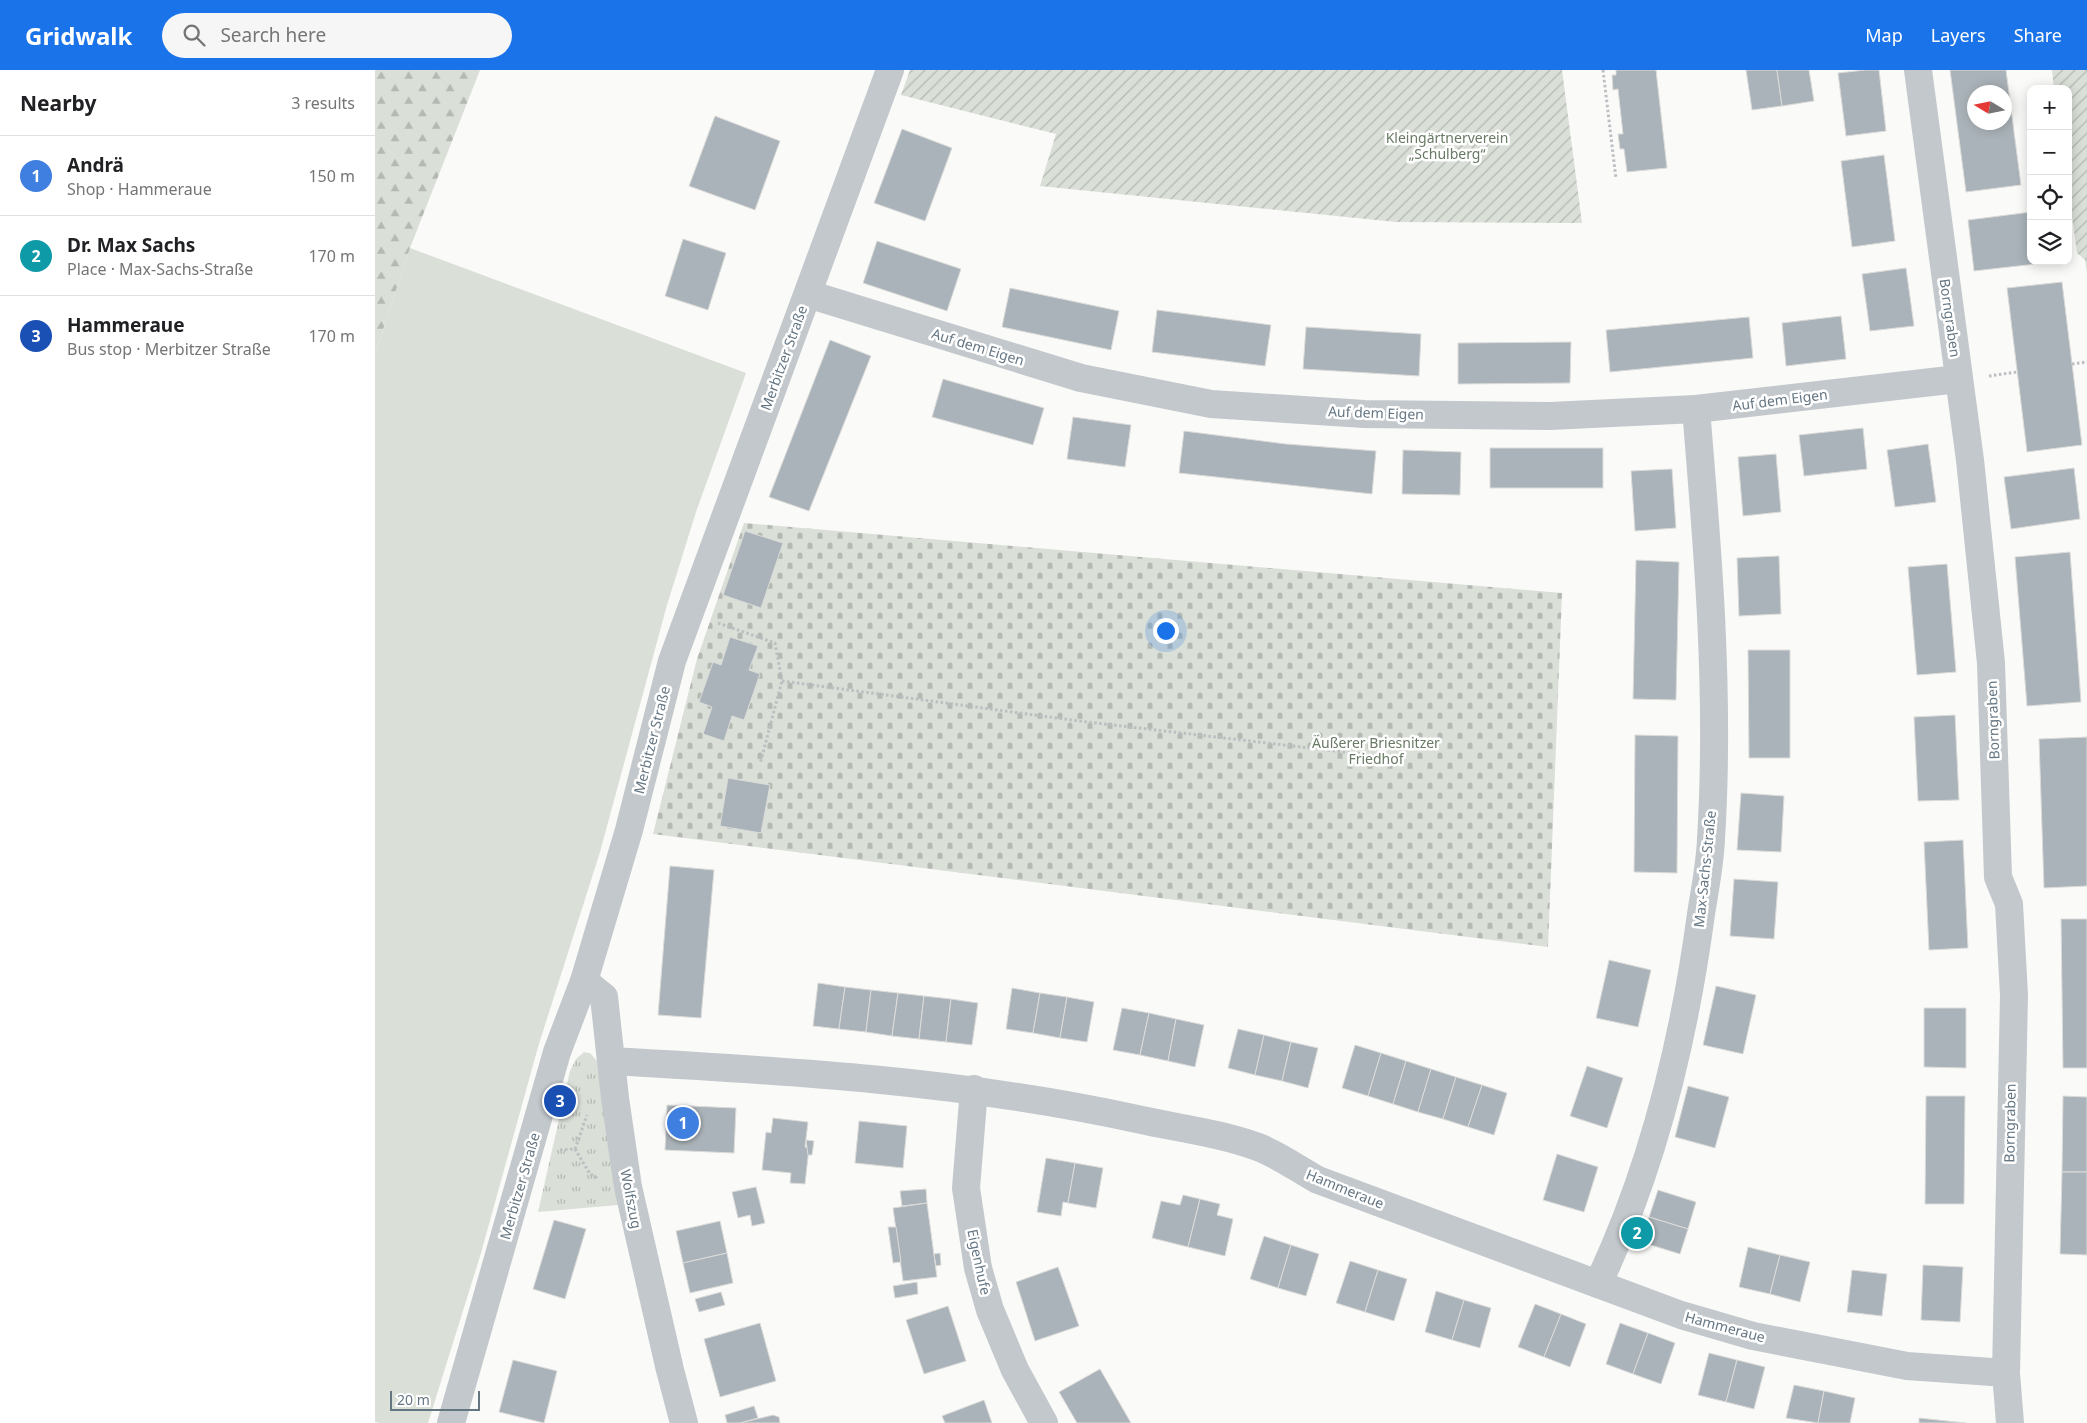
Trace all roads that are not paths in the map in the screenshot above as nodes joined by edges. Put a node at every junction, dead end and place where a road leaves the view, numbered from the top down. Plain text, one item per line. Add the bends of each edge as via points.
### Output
1 (890, 70) edge
2 (1918, 70) edge
3 (808, 294) junction
4 (1958, 379) junction
5 (1696, 409) junction
6 (584, 980) junction
7 (613, 1061) junction
8 (973, 1089) junction
9 (1599, 1284) junction
10 (2006, 1372) junction
11 (451, 1423) edge
12 (685, 1423) edge
13 (1044, 1423) edge
14 (2010, 1423) edge

1 - 3 street, Merbitzer Straße
2 - 4 street, Borngraben
3 - 5 street, Auf dem Eigen via 1081,378 1211,404 1404,414 1550,416
3 - 6 street, Merbitzer Straße via 672,661 629,830
4 - 5 street, Auf dem Eigen
4 - 10 street, Borngraben via 1970,460 1991,663 1998,877 2009,904 2014,995
5 - 9 street, Max-Sachs-Straße via 1714,667 1711,840 1692,982 1655,1141 1617,1246
6 - 7 street, Wolfszug via 604,997
6 - 11 street, Merbitzer Straße via 557,1052
7 - 8 street, Hammeraue via 810,1072
7 - 12 street, Wolfszug via 628,1187
8 - 9 street, Hammeraue via 1109,1113 1259,1148 1318,1180
8 - 13 street, Eigenhufe via 966,1188 978,1268 990,1310 1015,1370
9 - 10 street, Hammeraue via 1681,1315 1753,1336 1907,1366
10 - 14 street, Borngraben

